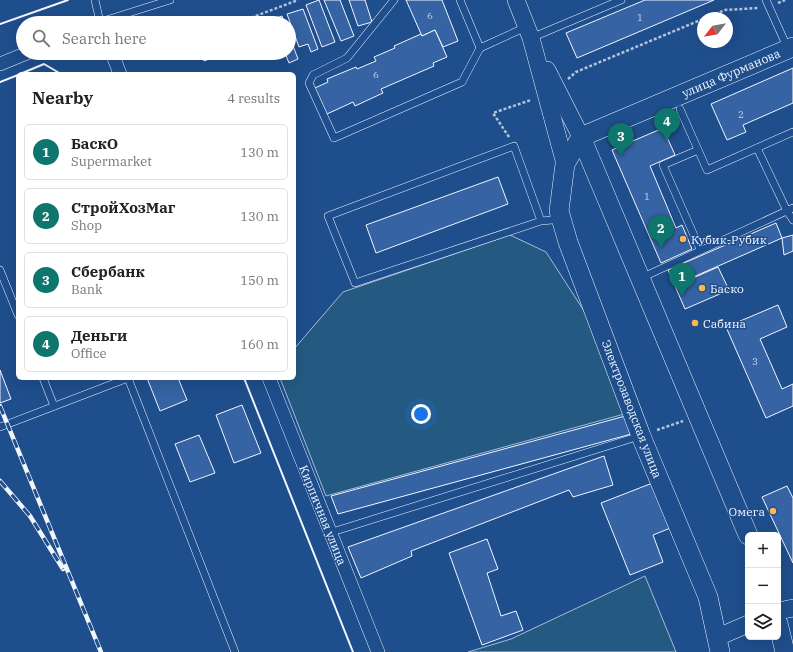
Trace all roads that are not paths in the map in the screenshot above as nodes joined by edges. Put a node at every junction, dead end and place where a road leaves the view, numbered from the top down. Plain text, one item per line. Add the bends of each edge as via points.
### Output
1 (95, 0) edge
2 (170, 0) edge
3 (394, 0) edge
4 (460, 0) edge
5 (516, 0) edge
6 (621, 0) edge
7 (768, 3) edge
8 (98, 16) edge
9 (121, 16) edge
10 (528, 32) junction
11 (480, 48) junction
12 (790, 48) edge
13 (16, 57) edge
14 (115, 60) edge
15 (0, 64) edge
16 (119, 72) edge
17 (551, 92) junction
18 (680, 109) dead end
19 (793, 132) edge
20 (581, 137) junction
21 (757, 148) junction
22 (698, 150) junction
23 (565, 164) junction
24 (790, 209) edge
25 (559, 211) junction
26 (793, 220) edge
27 (541, 221) junction
28 (700, 249) junction
29 (0, 270) edge
30 (640, 278) junction
31 (16, 310) edge
32 (44, 380) edge
33 (123, 380) edge
34 (129, 380) edge
35 (270, 380) edge
36 (54, 406) junction
37 (0, 427) edge
38 (630, 439) dead end
39 (747, 532) edge
40 (329, 533) junction
41 (793, 608) edge
42 (781, 610) edge
43 (745, 626) edge
44 (781, 635) edge
45 (719, 644) edge
46 (235, 652) edge
47 (378, 652) edge
48 (785, 652) edge

1 - 8 lane
2 - 9 lane
3 - 11 lane via 347,58 313,75 309,83 334,138 462,82
4 - 11 lane
5 - 10 street, Электрозаводская улица
6 - 10 lane
7 - 12 lane
10 - 11 lane
10 - 17 street, Электрозаводская улица
12 - 20 main road, улица Фурманова
13 - 15 street
14 - 16 street
17 - 20 street, Электрозаводская улица
17 - 23 street, Электрозаводская улица
18 - 22 lane
19 - 21 lane
20 - 23 main road, Электрозаводская улица
20 - 30 main road, Электрозаводская улица
21 - 22 lane via 707,170
21 - 24 lane
22 - 28 lane via 663,165
23 - 25 main road, Электрозаводская улица
24 - 26 lane
24 - 28 lane
25 - 27 lane via 552,220
25 - 45 main road, Электрозаводская улица via 568,242 641,436 708,597
27 - 27 lane via 355,283 328,216 514,146
28 - 30 lane
29 - 31 lane
30 - 39 main road, Электрозаводская улица
32 - 36 lane
33 - 36 lane
34 - 46 lane
35 - 40 street, Кирпичная улица
36 - 37 lane
38 - 40 lane
40 - 47 street, Кирпичная улица
41 - 42 street
43 - 45 street
44 - 48 main road

